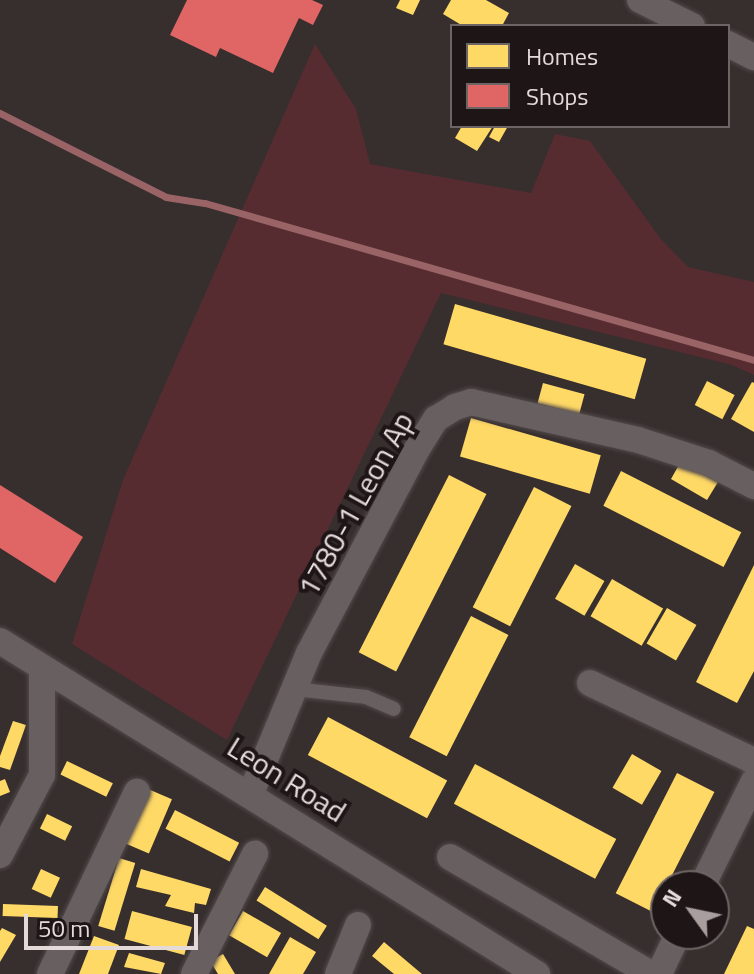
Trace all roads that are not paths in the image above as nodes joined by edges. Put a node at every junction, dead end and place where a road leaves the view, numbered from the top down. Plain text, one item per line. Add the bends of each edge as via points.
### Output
1 (640, 0) edge
2 (688, 24) edge
3 (730, 45) edge
4 (754, 57) edge
5 (754, 486) edge
6 (0, 641) edge
7 (42, 668) junction
8 (590, 683) dead end
9 (294, 689) junction
10 (394, 709) dead end
11 (754, 761) edge
12 (754, 781) edge
13 (137, 792) dead end
14 (251, 793) junction
15 (255, 854) dead end
16 (0, 855) edge
17 (450, 857) dead end
18 (710, 870) edge
19 (358, 925) dead end
20 (670, 950) edge
21 (50, 974) edge
22 (194, 974) edge
23 (338, 974) edge
24 (537, 974) edge
25 (651, 974) edge
26 (659, 974) edge

1 - 2 street
3 - 4 street
5 - 9 street, 1780-1 Leon Ap via 709,463 638,440 471,402 455,407 436,419 417,449
6 - 7 street, Leon Road
7 - 14 street, Leon Road
7 - 16 street via 42,775
8 - 11 street
9 - 10 lane via 366,697
9 - 14 street, 1780-1 Leon Ap
12 - 18 street
13 - 21 street
14 - 24 street, Leon Road
15 - 22 street
17 - 25 street
19 - 23 street
20 - 26 street

